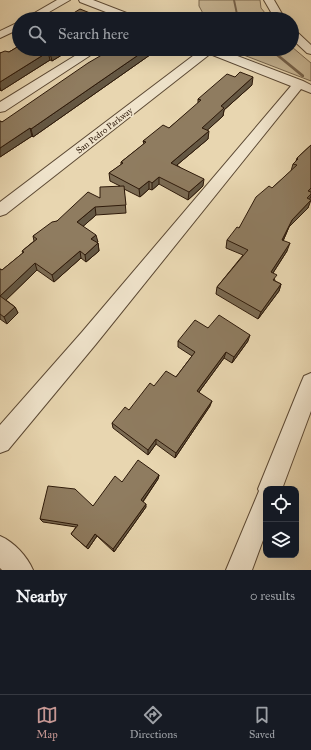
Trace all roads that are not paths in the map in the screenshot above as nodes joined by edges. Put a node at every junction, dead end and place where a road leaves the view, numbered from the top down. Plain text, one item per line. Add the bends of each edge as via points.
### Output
1 (65, 0) edge
2 (84, 0) edge
3 (269, 0) edge
4 (42, 12) edge
5 (115, 12) edge
6 (276, 12) edge
7 (12, 28) edge
8 (0, 35) edge
9 (299, 39) edge
10 (311, 50) edge
11 (83, 56) edge
12 (200, 56) edge
13 (227, 56) edge
14 (305, 86) edge
15 (0, 108) edge
16 (0, 210) edge
17 (311, 383) edge
18 (0, 442) edge
19 (271, 486) edge
20 (263, 508) edge
21 (239, 570) edge

1 - 4 street
2 - 5 street
3 - 6 street
7 - 8 street
9 - 10 street
11 - 15 street
12 - 16 street, San Pedro Parkway
13 - 14 street
14 - 18 street
17 - 19 street
20 - 21 street

